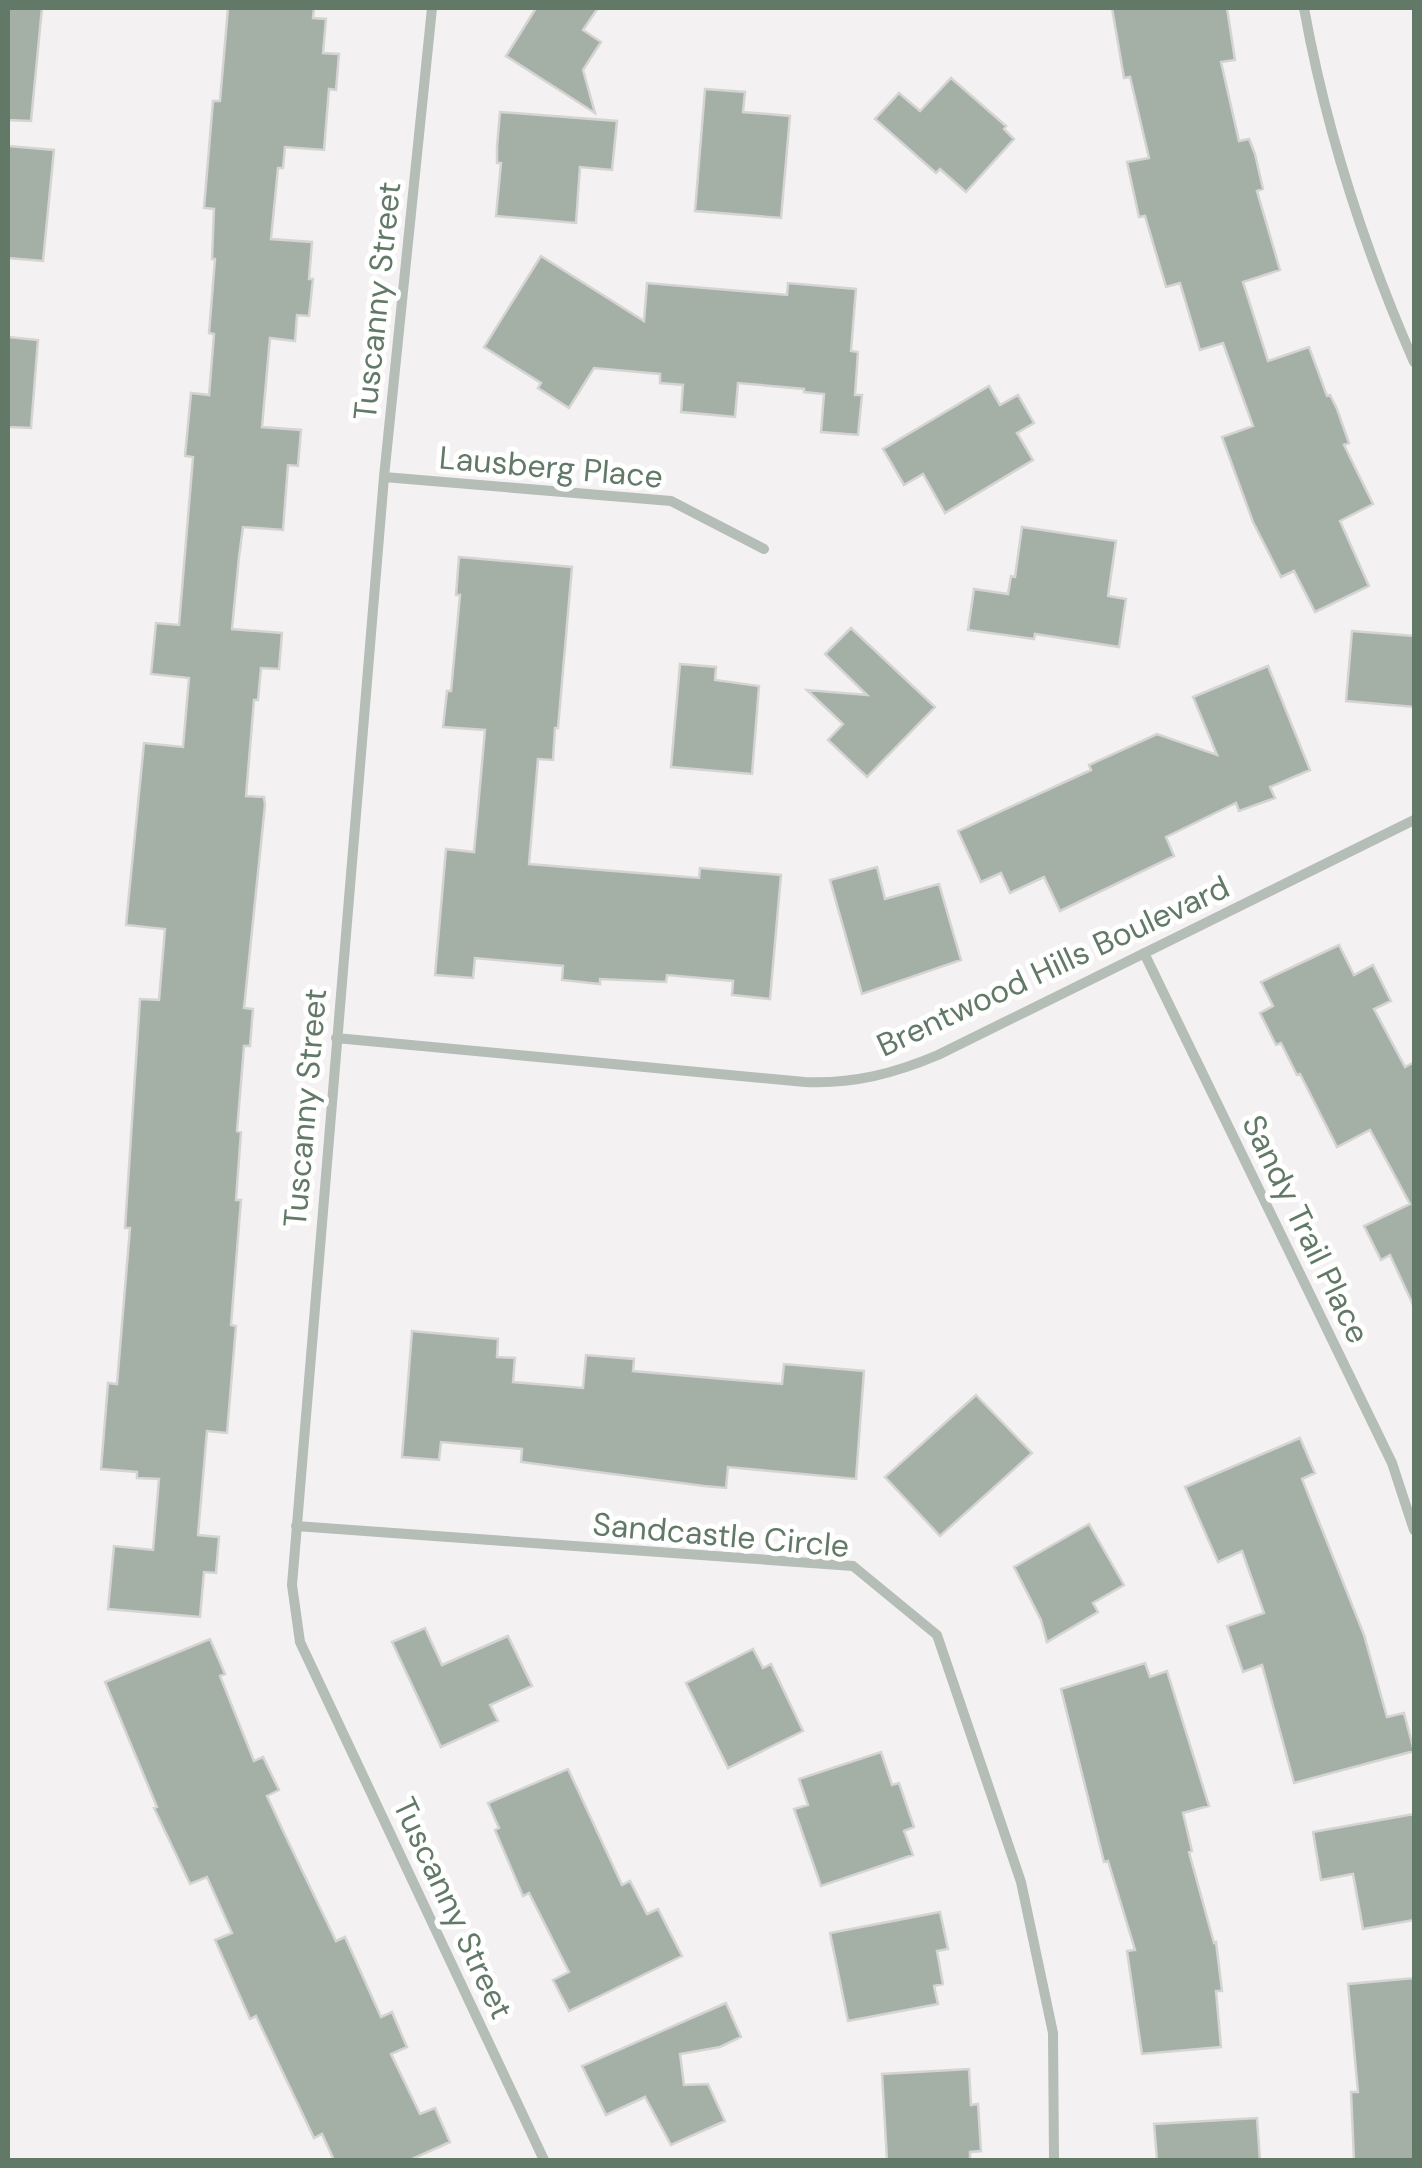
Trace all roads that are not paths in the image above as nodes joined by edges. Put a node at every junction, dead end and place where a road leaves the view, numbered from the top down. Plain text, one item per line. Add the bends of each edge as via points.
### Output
1 (432, 8) edge
2 (1304, 8) edge
3 (1414, 362) edge
4 (384, 476) junction
5 (764, 548) dead end
6 (1414, 820) edge
7 (1144, 953) junction
8 (336, 1038) junction
9 (296, 1526) junction
10 (1414, 1530) edge
11 (544, 2160) edge
12 (1054, 2160) edge

1 - 4 street, Tuscanny Street
2 - 3 street via 1317,81 1376,274
4 - 5 street, Lausberg Place via 671,501
4 - 8 street, Tuscanny Street
6 - 7 street, Brentwood Hills Boulevard
7 - 8 street, Brentwood Hills Boulevard via 938,1055 852,1082
7 - 10 street, Sandy Trail Place via 1392,1463
8 - 9 street, Tuscanny Street
9 - 11 street, Tuscanny Street via 292,1585 300,1642
9 - 12 street, Sandcastle Circle via 853,1566 909,1612 936,1635 1021,1882 1053,2033

